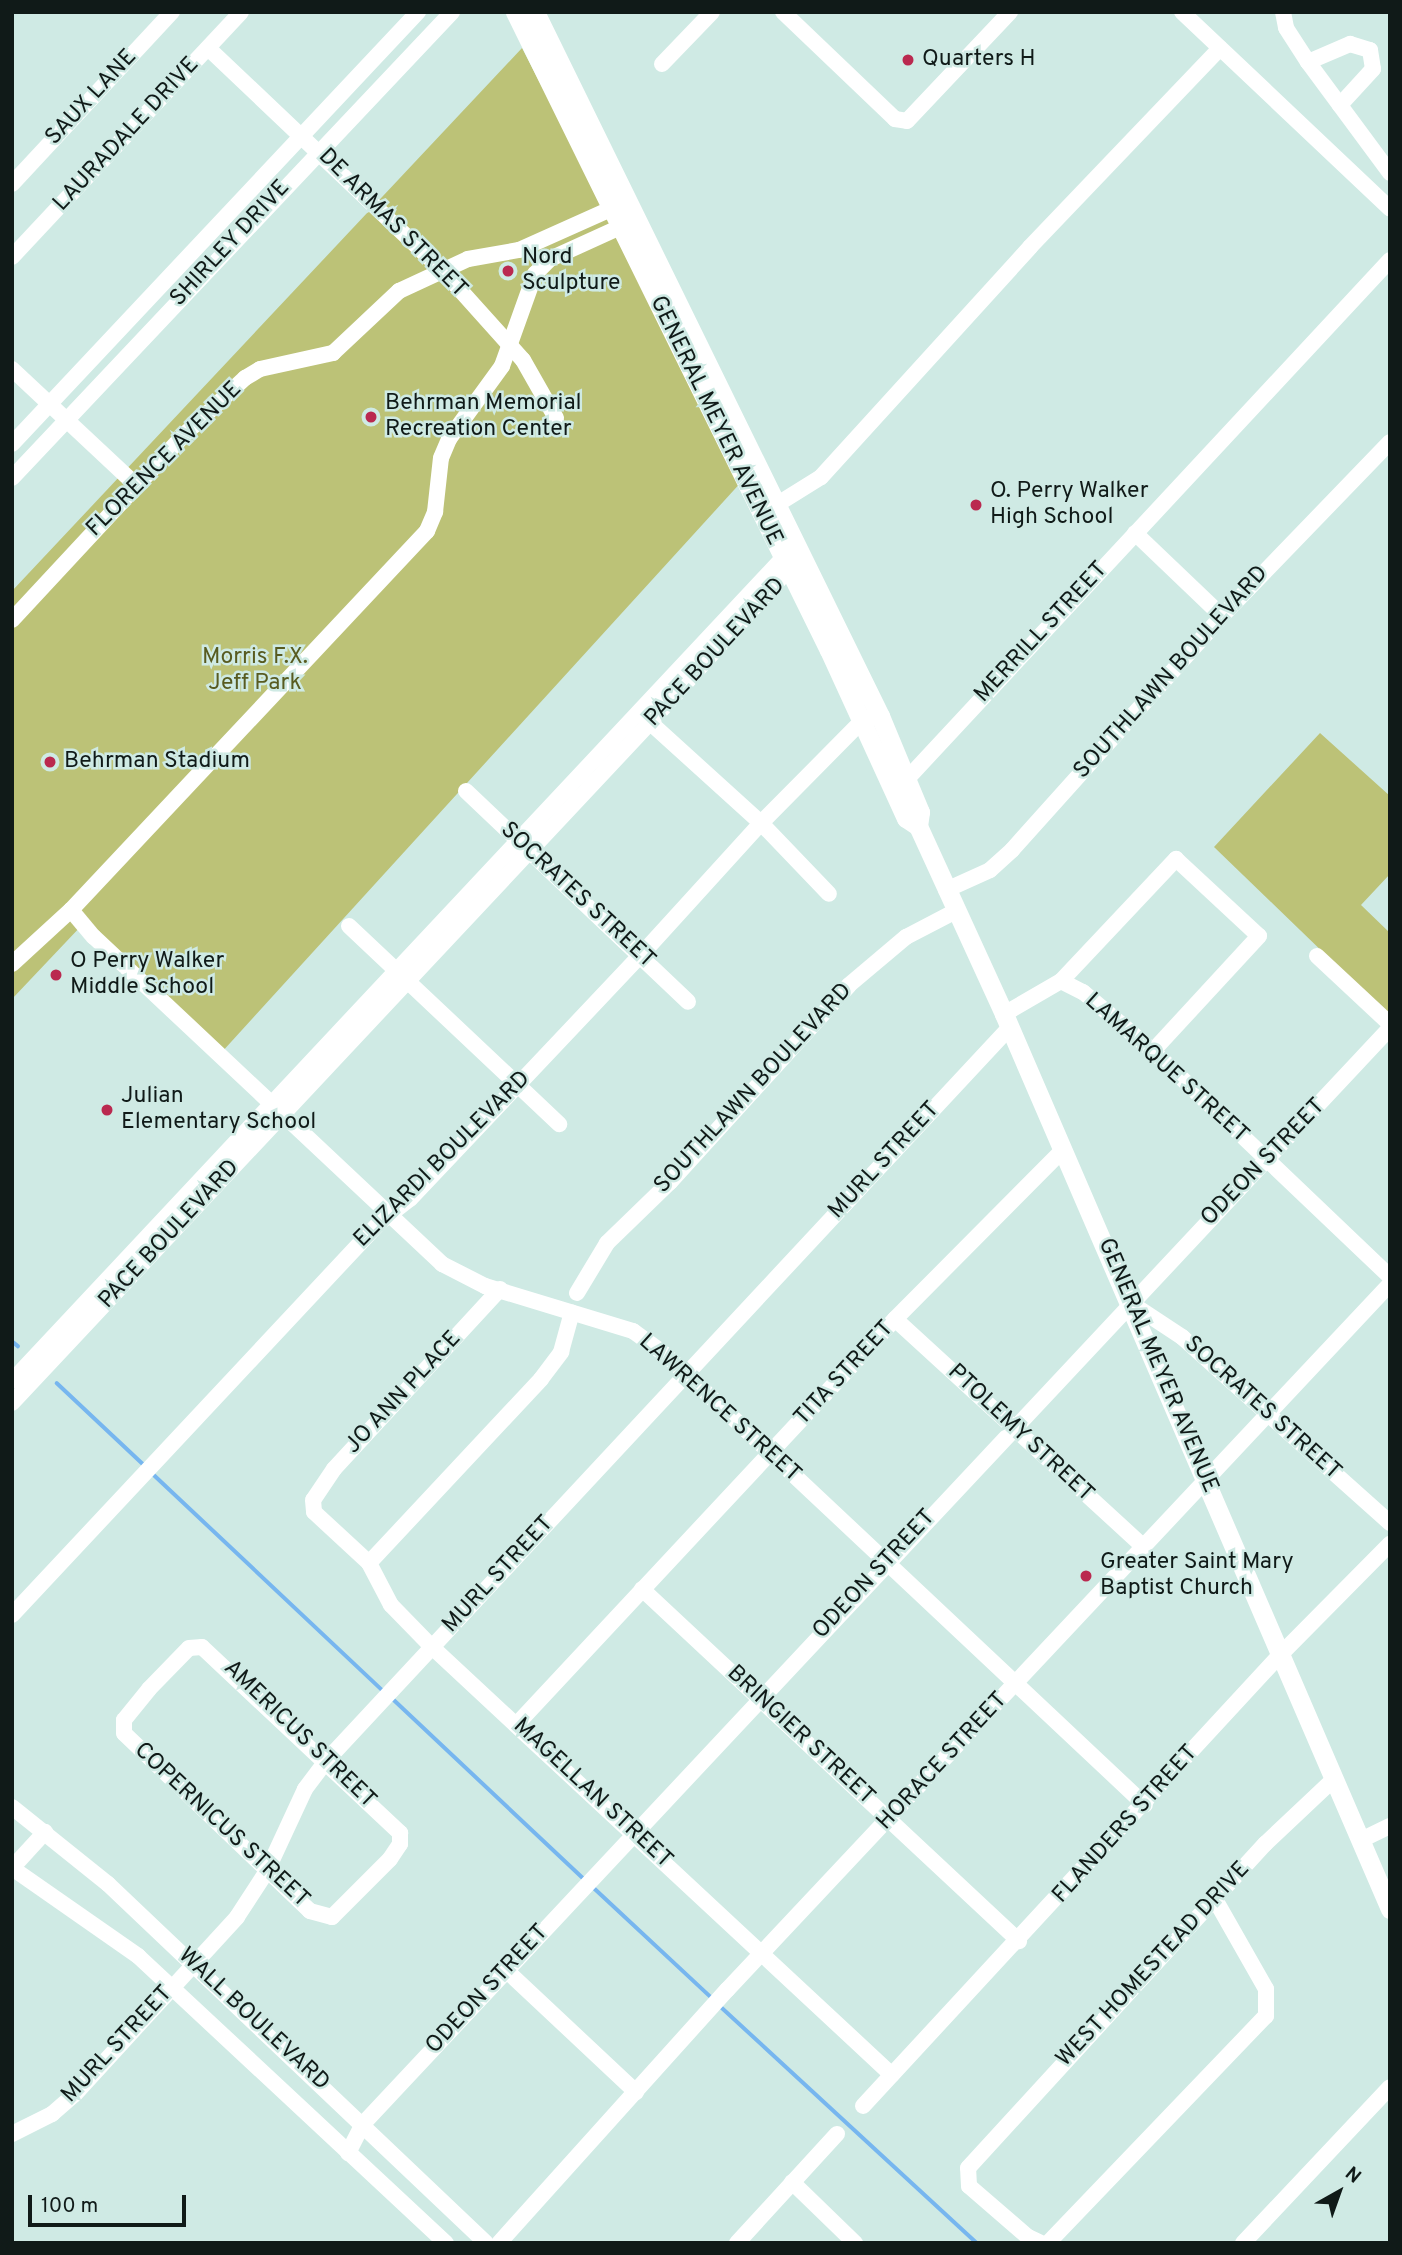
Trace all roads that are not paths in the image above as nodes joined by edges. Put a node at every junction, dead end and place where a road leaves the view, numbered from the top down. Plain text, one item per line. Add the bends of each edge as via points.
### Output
1 (172, 12) edge
2 (241, 12) edge
3 (418, 12) edge
4 (452, 12) edge
5 (515, 12) edge
6 (535, 12) edge
7 (712, 12) edge
8 (783, 12) edge
9 (1010, 12) edge
10 (1182, 12) edge
11 (1283, 12) edge
12 (208, 48) junction
13 (1220, 48) junction
14 (1308, 62) junction
15 (662, 64) dead end
16 (1340, 105) junction
17 (302, 136) junction
18 (318, 150) junction
19 (1390, 173) edge
20 (12, 184) edge
21 (1390, 209) edge
22 (623, 218) junction
23 (12, 257) edge
24 (1390, 260) edge
25 (444, 272) junction
26 (509, 343) junction
27 (12, 369) edge
28 (50, 404) junction
29 (556, 418) dead end
30 (67, 420) junction
31 (1390, 442) edge
32 (12, 444) edge
33 (12, 478) edge
34 (136, 485) junction
35 (770, 509) junction
36 (1135, 533) junction
37 (791, 560) junction
38 (1222, 616) junction
39 (12, 620) edge
40 (645, 718) junction
41 (872, 718) junction
42 (899, 782) junction
43 (466, 791) dead end
44 (761, 823) junction
45 (525, 847) junction
46 (946, 890) junction
47 (829, 894) dead end
48 (71, 910) junction
49 (956, 911) junction
50 (349, 926) dead end
51 (640, 956) junction
52 (1317, 956) dead end
53 (12, 964) edge
54 (402, 978) junction
55 (1061, 981) junction
56 (688, 1002) dead end
57 (1007, 1021) junction
58 (1390, 1026) edge
59 (1153, 1051) junction
60 (518, 1084) junction
61 (280, 1107) junction
62 (559, 1124) dead end
63 (1063, 1150) junction
64 (1267, 1161) junction
65 (392, 1216) junction
66 (1390, 1277) edge
67 (1390, 1284) edge
68 (500, 1289) junction
69 (577, 1293) dead end
70 (1129, 1302) junction
71 (572, 1312) junction
72 (895, 1319) junction
73 (685, 1374) junction
74 (19, 1381) edge
75 (12, 1404) edge
76 (1266, 1414) junction
77 (1012, 1429) junction
78 (770, 1455) junction
79 (1208, 1483) junction
80 (313, 1500) joint
81 (1390, 1523) edge
82 (1390, 1544) edge
83 (1145, 1548) junction
84 (369, 1563) junction
85 (886, 1563) junction
86 (642, 1589) junction
87 (12, 1615) edge
88 (432, 1647) junction
89 (1279, 1656) junction
90 (1016, 1684) junction
91 (762, 1698) junction
92 (517, 1724) junction
93 (122, 1728) joint
94 (326, 1761) junction
95 (1333, 1780) junction
96 (1144, 1805) junction
97 (12, 1807) edge
98 (890, 1821) junction
99 (1390, 1826) edge
100 (45, 1832) junction
101 (635, 1833) junction
102 (1361, 1840) junction
103 (12, 1868) edge
104 (267, 1871) junction
105 (1216, 1901) junction
106 (1390, 1909) edge
107 (326, 1919) joint
108 (1019, 1941) junction
109 (763, 1954) junction
110 (194, 1964) junction
111 (507, 1971) junction
112 (172, 1987) junction
113 (892, 2075) junction
114 (1390, 2087) edge
115 (636, 2092) junction
116 (863, 2106) dead end
117 (362, 2125) junction
118 (12, 2134) edge
119 (837, 2134) dead end
120 (348, 2153) junction
121 (792, 2182) junction
122 (446, 2243) edge
123 (486, 2243) edge
124 (499, 2243) edge
125 (737, 2243) edge
126 (855, 2243) edge
127 (1041, 2243) edge
128 (1048, 2243) edge
129 (1243, 2243) edge

1 - 20 street, SAUX LANE
2 - 12 street, LAURADALE DRIVE
3 - 17 street, SHIRLEY DRIVE
4 - 18 street, SHIRLEY DRIVE
5 - 22 main road, GENERAL MEYER AVENUE
6 - 22 main road, GENERAL MEYER AVENUE via 630,201
7 - 15 street
8 - 9 street via 895,119 907,121
10 - 13 street
11 - 14 street via 1286,28
12 - 17 street, DE ARMAS STREET
12 - 23 street, LAURADALE DRIVE
13 - 21 street
13 - 35 street via 1030,247 821,477
14 - 16 street
14 - 16 street via 1350,44 1370,50 1373,69
16 - 19 street
17 - 18 street, DE ARMAS STREET
17 - 28 street, SHIRLEY DRIVE
18 - 25 street, DE ARMAS STREET
18 - 30 street, SHIRLEY DRIVE
22 - 25 street, FLORENCE AVENUE via 519,250 468,259
22 - 26 street via 550,259 535,274
22 - 35 main road, GENERAL MEYER AVENUE
24 - 36 street, MERRILL STREET
25 - 26 street, DE ARMAS STREET
25 - 34 street, FLORENCE AVENUE via 382,303 334,353 260,369 245,379
26 - 29 street, DE ARMAS STREET via 538,382
26 - 48 street via 493,382 449,439 427,531
27 - 28 street
28 - 30 street
28 - 32 street, SHIRLEY DRIVE
30 - 33 street, SHIRLEY DRIVE
30 - 34 street
31 - 38 street, SOUTHLAWN BOULEVARD
34 - 39 street, FLORENCE AVENUE
35 - 37 main road, GENERAL MEYER AVENUE
36 - 38 street
36 - 42 street, MERRILL STREET
37 - 40 street, PACE BOULEVARD
37 - 41 main road, GENERAL MEYER AVENUE
38 - 46 street, SOUTHLAWN BOULEVARD via 1012,850 990,870
40 - 44 street
40 - 45 street, PACE BOULEVARD
41 - 42 main road, GENERAL MEYER AVENUE
41 - 44 street, ELIZARDI BOULEVARD
42 - 46 main road, GENERAL MEYER AVENUE via 920,812 918,826
43 - 45 street, SOCRATES STREET
44 - 47 street
44 - 51 street, ELIZARDI BOULEVARD
45 - 51 street, SOCRATES STREET
45 - 54 street, PACE BOULEVARD
46 - 49 main road, GENERAL MEYER AVENUE
48 - 53 street
48 - 61 street, LAWRENCE STREET via 94,937
49 - 57 main road, GENERAL MEYER AVENUE
49 - 69 street, SOUTHLAWN BOULEVARD via 916,930 849,985 670,1182 607,1244
50 - 54 street
51 - 56 street, SOCRATES STREET
51 - 60 street, ELIZARDI BOULEVARD
52 - 58 street
54 - 60 street
54 - 61 street, PACE BOULEVARD
55 - 57 street, MURL STREET
55 - 59 street, LAMARQUE STREET via 1083,992
55 - 59 street, MURL STREET via 1176,859 1259,936
57 - 63 main road, GENERAL MEYER AVENUE
57 - 73 street, MURL STREET
58 - 64 street, ODEON STREET
59 - 64 street, LAMARQUE STREET
60 - 62 street
60 - 65 street, ELIZARDI BOULEVARD
61 - 65 street, LAWRENCE STREET
61 - 74 street, PACE BOULEVARD
63 - 70 main road, GENERAL MEYER AVENUE
63 - 72 street, TITA STREET
64 - 66 street, LAMARQUE STREET
64 - 70 street, ODEON STREET
65 - 68 street, LAWRENCE STREET via 442,1264 467,1279
65 - 87 street, ELIZARDI BOULEVARD via 379,1223
67 - 76 street, HORACE STREET
68 - 71 street, LAWRENCE STREET
68 - 80 street, JO ANN PLACE via 334,1469
70 - 76 street, SOCRATES STREET via 1182,1337
70 - 77 street, ODEON STREET
70 - 79 main road, GENERAL MEYER AVENUE
71 - 73 street, LAWRENCE STREET via 633,1331
71 - 84 street via 561,1352 541,1379
72 - 77 street, PTOLEMY STREET
72 - 78 street, TITA STREET
73 - 78 street, LAWRENCE STREET
73 - 88 street, MURL STREET
74 - 75 street, PACE BOULEVARD
76 - 79 street, HORACE STREET
76 - 81 street, SOCRATES STREET
77 - 83 street, PTOLEMY STREET
77 - 85 street, ODEON STREET
78 - 85 street, LAWRENCE STREET
78 - 86 street, TITA STREET
79 - 83 street, HORACE STREET
79 - 89 main road, GENERAL MEYER AVENUE
80 - 84 street, MAGELLAN STREET via 314,1512
82 - 89 street, FLANDERS STREET
83 - 90 street, HORACE STREET
84 - 88 street, MAGELLAN STREET via 391,1605
85 - 90 street, LAWRENCE STREET
85 - 91 street, ODEON STREET
86 - 91 street, BRINGIER STREET
86 - 92 street, TITA STREET
88 - 92 street, MAGELLAN STREET
88 - 94 street, MURL STREET
89 - 95 main road, GENERAL MEYER AVENUE
89 - 96 street, FLANDERS STREET
90 - 96 street, LAWRENCE STREET
90 - 98 street, HORACE STREET
91 - 98 street, BRINGIER STREET
91 - 101 street, ODEON STREET
92 - 101 street, MAGELLAN STREET
93 - 94 street, AMERICUS STREET via 149,1689 189,1648 202,1647
93 - 104 street, COPERNICUS STREET via 139,1752
94 - 104 street, MURL STREET via 305,1789
94 - 107 street, AMERICUS STREET via 401,1837 390,1859 343,1908
95 - 102 main road, GENERAL MEYER AVENUE
95 - 105 street, WEST HOMESTEAD DRIVE via 1265,1844
96 - 108 street, FLANDERS STREET
97 - 100 street, WALL BOULEVARD
98 - 108 street, BRINGIER STREET
98 - 109 street, HORACE STREET
99 - 102 street
100 - 103 street
100 - 110 street, WALL BOULEVARD
101 - 109 street, MAGELLAN STREET
101 - 111 street, ODEON STREET
102 - 106 main road, GENERAL MEYER AVENUE
103 - 112 street, WALL BOULEVARD via 128,1948
104 - 107 street, COPERNICUS STREET via 310,1911
104 - 110 street, MURL STREET via 237,1917
105 - 127 street, WEST HOMESTEAD DRIVE via 979,2153 966,2173 969,2186
105 - 128 street via 1266,1989 1266,2016
108 - 113 street, FLANDERS STREET
109 - 113 street, MAGELLAN STREET
109 - 115 street, HORACE STREET
110 - 112 street, MURL STREET
110 - 117 street, WALL BOULEVARD
111 - 115 street
111 - 117 street, ODEON STREET
112 - 118 street, MURL STREET via 75,2094 52,2114
112 - 120 street, WALL BOULEVARD
113 - 116 street, FLANDERS STREET
114 - 129 street
115 - 124 street, HORACE STREET
117 - 120 street, ODEON STREET
117 - 123 street, WALL BOULEVARD
119 - 121 street
120 - 122 street, WALL BOULEVARD
121 - 125 street
121 - 126 street

